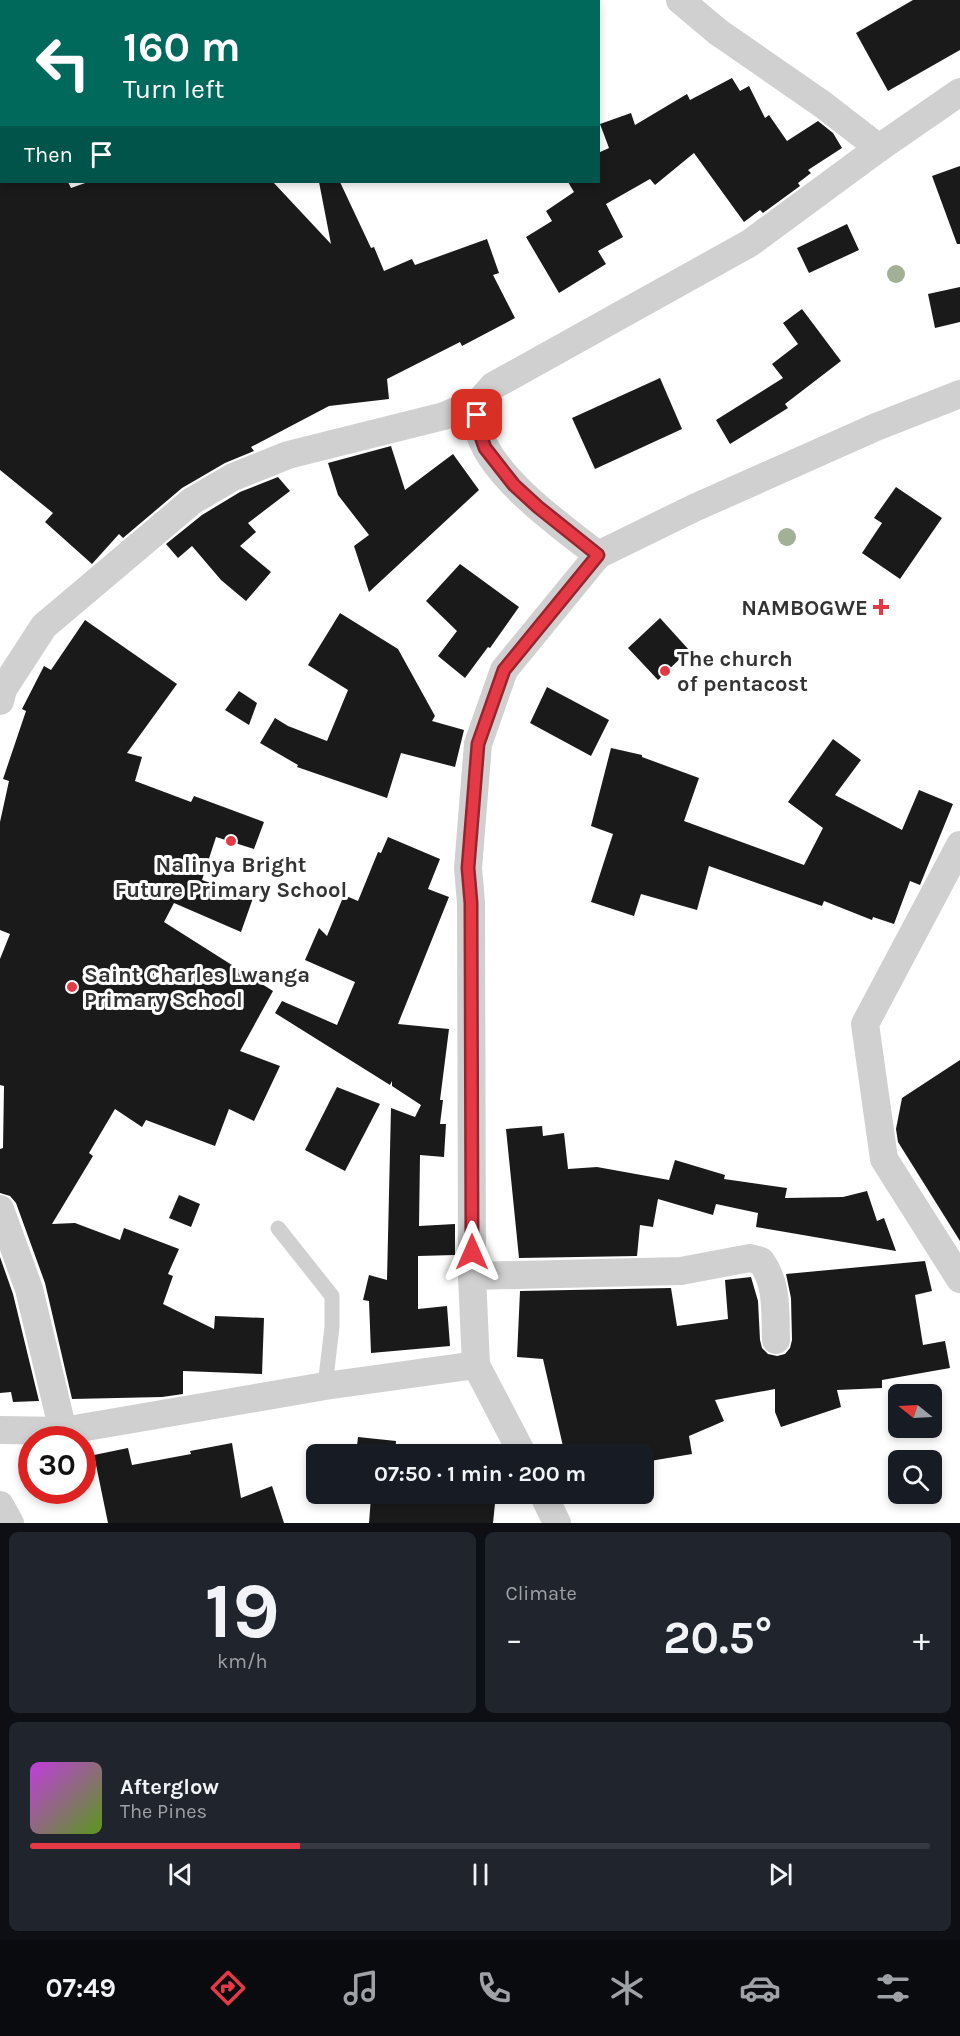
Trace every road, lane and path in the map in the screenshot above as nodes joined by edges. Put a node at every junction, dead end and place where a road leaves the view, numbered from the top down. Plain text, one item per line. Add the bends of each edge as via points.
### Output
1 (680, 0) edge
2 (960, 92) edge
3 (879, 148) junction
4 (960, 394) edge
5 (480, 400) junction
6 (598, 555) junction
7 (0, 701) edge
8 (960, 845) edge
9 (0, 1209) edge
10 (278, 1228) dead end
11 (472, 1276) junction
12 (960, 1279) edge
13 (776, 1340) dead end
14 (476, 1365) junction
15 (325, 1386) junction
16 (62, 1426) edge
17 (92, 1426) edge
18 (0, 1430) edge
19 (18, 1430) edge
20 (517, 1444) edge
21 (548, 1504) edge
22 (0, 1505) edge
23 (10, 1523) edge
24 (557, 1523) edge

1 - 3 street
2 - 3 street
3 - 5 street via 750,243 493,386
4 - 6 street via 737,488
5 - 6 street via 478,422 485,448 514,485
5 - 7 street via 444,416 288,454 232,477 192,501 44,626 3,689
6 - 11 street via 504,670 478,744 468,868
8 - 12 street via 865,1024 884,1159
9 - 16 street via 30,1289
10 - 15 lane via 332,1296 333,1327
11 - 13 street via 681,1271 750,1258 761,1261 768,1271 775,1295
11 - 14 street
14 - 15 street
14 - 20 street
15 - 17 street
18 - 19 street
21 - 24 street
22 - 23 street

